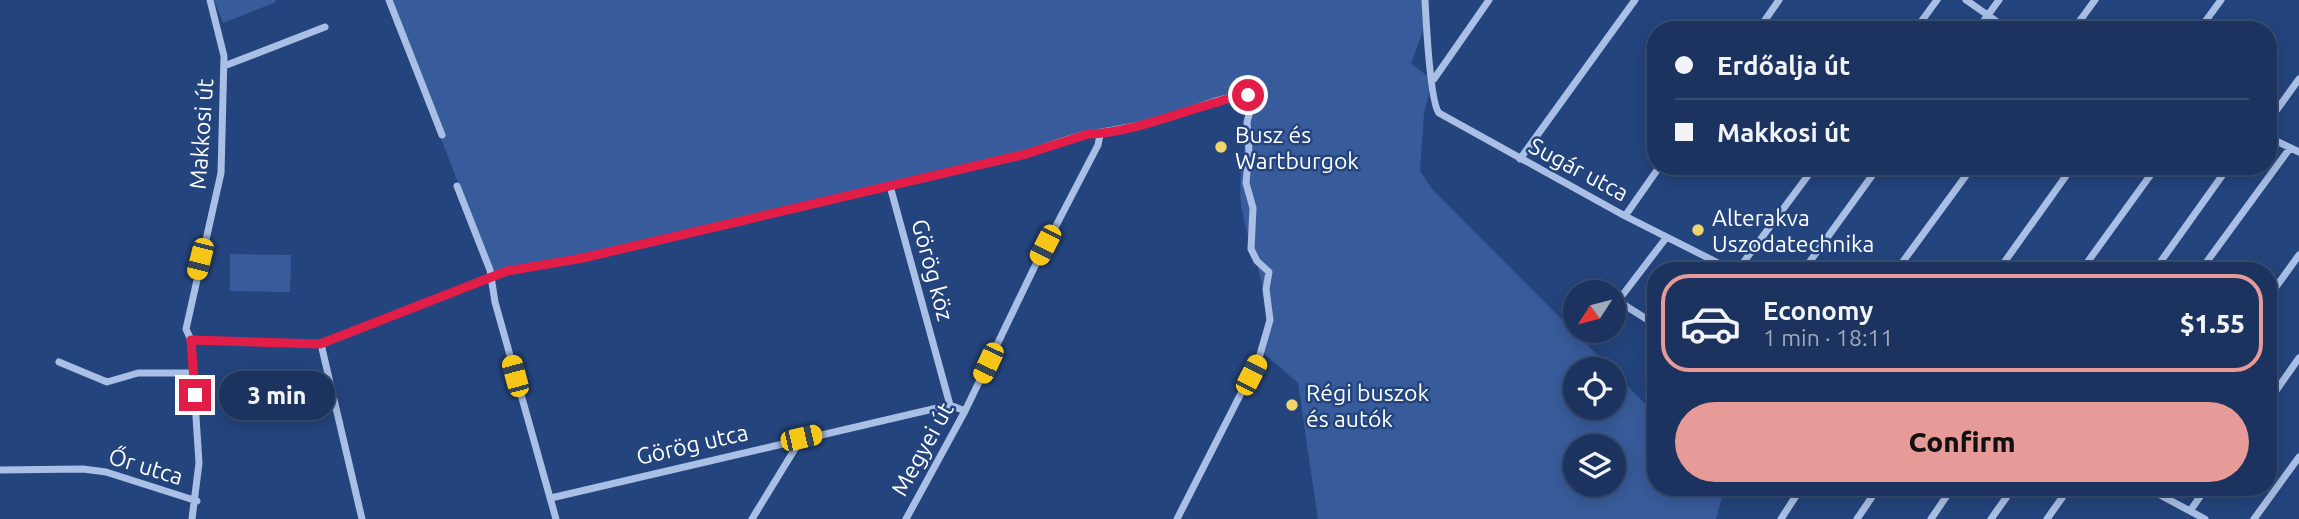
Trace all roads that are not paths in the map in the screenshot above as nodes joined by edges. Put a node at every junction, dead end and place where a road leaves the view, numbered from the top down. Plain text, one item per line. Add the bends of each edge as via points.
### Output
1 (210, 0) edge
2 (389, 0) edge
3 (1425, 0) edge
4 (1489, 0) edge
5 (1634, 0) edge
6 (1779, 0) edge
7 (1937, 0) edge
8 (1966, 0) edge
9 (1999, 0) edge
10 (2095, 0) edge
11 (2221, 0) edge
12 (1988, 15) junction
13 (1764, 21) edge
14 (1922, 21) edge
15 (1984, 21) edge
16 (1996, 21) edge
17 (2080, 21) edge
18 (2206, 21) edge
19 (325, 27) dead end
20 (224, 66) junction
21 (2299, 79) edge
22 (1433, 80) junction
23 (2277, 110) edge
24 (442, 135) dead end
25 (1100, 135) junction
26 (2277, 142) edge
27 (2290, 148) junction
28 (2299, 152) edge
29 (1520, 159) junction
30 (2277, 166) edge
31 (1654, 175) edge
32 (1808, 175) edge
33 (1872, 175) edge
34 (1966, 175) edge
35 (2067, 175) edge
36 (2150, 175) edge
37 (2223, 175) edge
38 (2270, 175) edge
39 (457, 186) dead end
40 (890, 186) junction
41 (1625, 216) junction
42 (1666, 238) junction
43 (2299, 255) edge
44 (1648, 262) edge
45 (1717, 262) edge
46 (1743, 262) edge
47 (1810, 262) edge
48 (1903, 262) edge
49 (2004, 262) edge
50 (2088, 262) edge
51 (2160, 262) edge
52 (2207, 262) edge
53 (1647, 263) edge
54 (491, 279) junction
55 (2277, 286) edge
56 (1647, 319) edge
57 (191, 340) junction
58 (320, 344) junction
59 (2299, 358) edge
60 (59, 362) dead end
61 (193, 373) junction
62 (2277, 389) edge
63 (950, 405) junction
64 (965, 411) junction
65 (801, 438) junction
66 (2299, 457) edge
67 (0, 470) edge
68 (2277, 487) edge
69 (1796, 496) edge
70 (1873, 496) edge
71 (1947, 496) edge
72 (2007, 496) edge
73 (2063, 496) edge
74 (2162, 496) edge
75 (2200, 496) edge
76 (2271, 496) edge
77 (551, 498) junction
78 (197, 501) junction
79 (2190, 511) junction
80 (192, 519) edge
81 (362, 519) edge
82 (556, 519) edge
83 (752, 519) edge
84 (906, 519) edge
85 (1177, 519) edge
86 (1781, 519) edge
87 (1857, 519) edge
88 (1931, 519) edge
89 (1991, 519) edge
90 (2047, 519) edge
91 (2206, 519) edge
92 (2254, 519) edge

1 - 20 street, Makkosi út
2 - 24 street
3 - 22 street
4 - 22 street
5 - 29 street
6 - 13 street
7 - 14 street
8 - 12 street
9 - 12 street
10 - 17 street
11 - 18 street
12 - 15 street
12 - 16 street
19 - 20 street
20 - 57 street, Makkosi út via 221,173 192,294 186,329
21 - 23 street
22 - 29 street, Sugár utca via 1431,95 1439,113
25 - 40 street via 1088,134 1026,154
25 - 64 street, Megyei út
25 - 85 street via 1236,95 1254,97 1247,122 1245,183 1253,208 1252,252 1269,272 1270,320 1259,358
26 - 27 street
27 - 28 street
27 - 30 street
29 - 41 street, Sugár utca
31 - 41 street
32 - 46 street
33 - 47 street
34 - 48 street
35 - 49 street
36 - 50 street
37 - 51 street
38 - 52 street
39 - 54 street
40 - 54 street via 583,258 515,268
40 - 63 street, Görög köz
41 - 42 street, Sugár utca
42 - 44 street
42 - 45 street, Sugár utca
43 - 55 street
53 - 56 street via 1618,301
54 - 58 street
54 - 77 street
57 - 58 street
57 - 61 street, Makkosi út
58 - 81 street
59 - 62 street
60 - 61 street via 107,382 138,373
61 - 78 street, Makkosi út via 200,463
63 - 64 street
63 - 65 street, Görög utca
64 - 84 street, Megyei út
65 - 77 street, Görög utca
65 - 83 street
66 - 68 street
67 - 78 street, Őr utca via 106,472
69 - 86 street
70 - 87 street
71 - 88 street
72 - 89 street
73 - 90 street
74 - 79 street
75 - 79 street
76 - 92 street
77 - 82 street
78 - 80 street, Makkosi út
79 - 91 street

